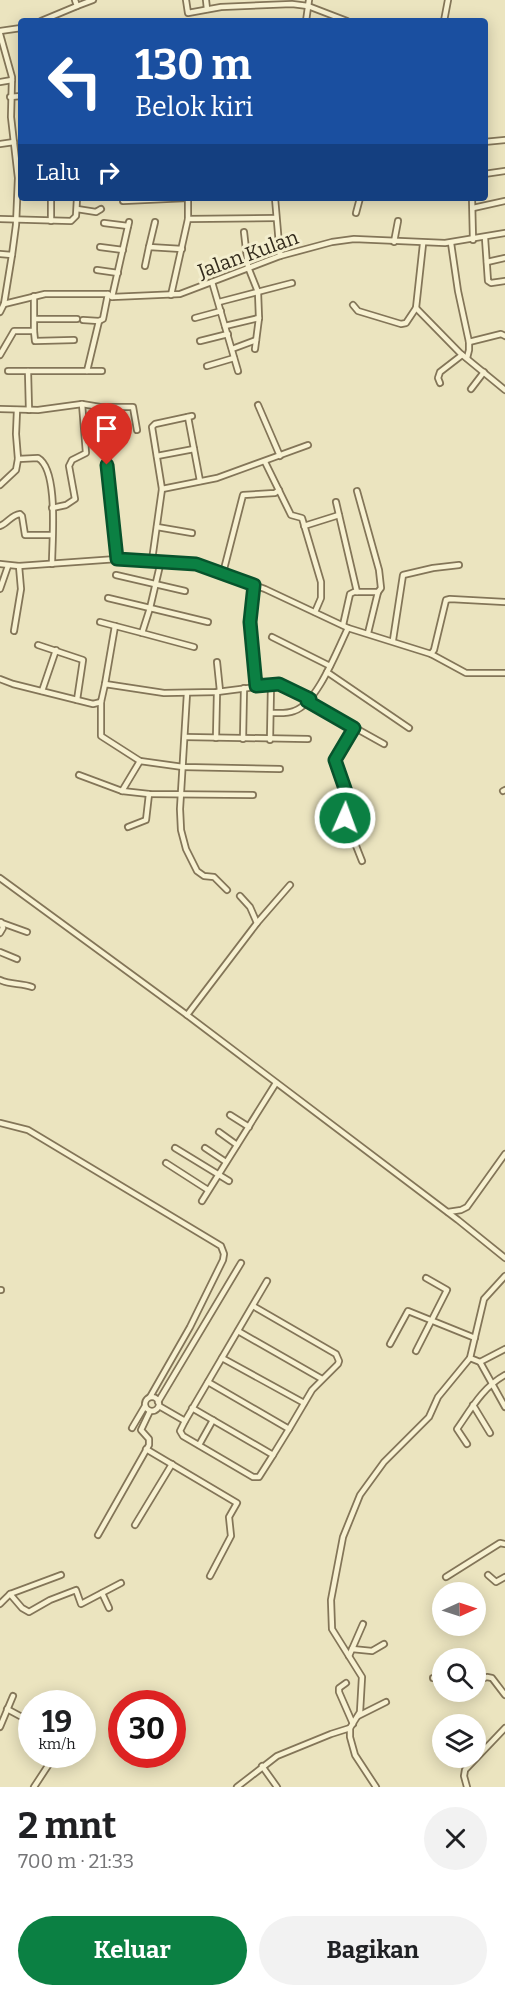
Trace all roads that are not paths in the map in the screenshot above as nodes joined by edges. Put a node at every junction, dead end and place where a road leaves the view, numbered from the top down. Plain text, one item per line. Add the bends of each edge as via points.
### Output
1 (93, 0) edge
2 (186, 0) edge
3 (206, 0) edge
4 (226, 0) edge
5 (448, 0) edge
6 (288, 2) edge
7 (76, 3) edge
8 (248, 3) edge
9 (265, 3) edge
10 (309, 3) edge
11 (227, 6) junction
12 (207, 9) junction
13 (47, 18) edge
14 (306, 18) edge
15 (341, 18) edge
16 (445, 18) edge
17 (18, 29) edge
18 (0, 33) edge
19 (12, 80) junction
20 (0, 81) edge
21 (18, 96) edge
22 (10, 97) junction
23 (18, 125) edge
24 (13, 126) junction
25 (505, 140) edge
26 (14, 142) junction
27 (488, 142) edge
28 (0, 144) edge
29 (18, 151) edge
30 (505, 171) edge
31 (488, 173) edge
32 (18, 175) edge
33 (51, 201) edge
34 (76, 201) edge
35 (188, 201) edge
36 (275, 201) edge
37 (359, 201) edge
38 (472, 201) edge
39 (505, 201) edge
40 (473, 208) junction
41 (77, 209) junction
42 (101, 209) dead end
43 (356, 213) dead end
44 (0, 219) edge
45 (16, 219) junction
46 (188, 219) junction
47 (276, 219) junction
48 (51, 221) junction
49 (398, 221) dead end
50 (154, 222) dead end
51 (104, 223) dead end
52 (244, 232) dead end
53 (505, 233) edge
54 (484, 238) junction
55 (473, 240) junction
56 (394, 242) junction
57 (452, 243) junction
58 (423, 244) junction
59 (100, 247) dead end
60 (149, 247) junction
61 (182, 249) junction
62 (123, 250) junction
63 (0, 254) edge
64 (12, 255) junction
65 (280, 256) junction
66 (505, 258) edge
67 (487, 262) junction
68 (145, 266) dead end
69 (248, 267) junction
70 (98, 270) dead end
71 (118, 273) junction
72 (505, 281) edge
73 (212, 282) junction
74 (292, 283) dead end
75 (258, 292) junction
76 (171, 295) junction
77 (2, 296) edge
78 (34, 296) junction
79 (110, 296) junction
80 (219, 302) junction
81 (4, 304) junction
82 (353, 305) dead end
83 (416, 308) junction
84 (221, 311) junction
85 (0, 312) edge
86 (195, 318) dead end
87 (259, 318) junction
88 (35, 319) junction
89 (99, 321) junction
90 (225, 326) junction
91 (34, 331) junction
92 (228, 334) junction
93 (505, 336) edge
94 (74, 340) dead end
95 (256, 340) junction
96 (200, 341) dead end
97 (469, 342) junction
98 (232, 349) junction
99 (255, 350) dead end
100 (464, 356) junction
101 (1, 357) edge
102 (234, 358) junction
103 (207, 366) dead end
104 (28, 371) junction
105 (87, 371) junction
106 (102, 371) dead end
107 (238, 371) dead end
108 (8, 372) dead end
109 (484, 372) junction
110 (440, 383) dead end
111 (471, 389) dead end
112 (505, 390) edge
113 (82, 404) junction
114 (258, 405) dead end
115 (0, 409) edge
116 (17, 410) junction
117 (29, 410) junction
118 (137, 430) dead end
119 (105, 441) dead end
120 (308, 445) dead end
121 (194, 449) junction
122 (157, 456) junction
123 (280, 456) junction
124 (18, 459) junction
125 (265, 462) junction
126 (200, 481) junction
127 (0, 485) edge
128 (162, 489) junction
129 (279, 490) junction
130 (357, 491) dead end
131 (336, 502) dead end
132 (52, 508) junction
133 (339, 515) junction
134 (0, 526) edge
135 (304, 526) junction
136 (157, 527) junction
137 (192, 533) dead end
138 (51, 535) junction
139 (117, 559) junction
140 (152, 560) junction
141 (161, 561) junction
142 (0, 564) edge
143 (52, 564) junction
144 (459, 565) dead end
145 (8, 566) junction
146 (19, 566) junction
147 (223, 573) junction
148 (116, 575) dead end
149 (156, 584) junction
150 (254, 585) junction
151 (0, 589) edge
152 (185, 591) dead end
153 (357, 592) junction
154 (378, 592) junction
155 (108, 598) dead end
156 (505, 602) edge
157 (150, 608) junction
158 (315, 612) junction
159 (100, 622) dead end
160 (208, 622) dead end
161 (115, 626) junction
162 (345, 627) junction
163 (14, 632) dead end
164 (142, 633) junction
165 (368, 633) junction
166 (272, 637) dead end
167 (393, 640) junction
168 (38, 645) dead end
169 (194, 647) dead end
170 (56, 650) junction
171 (431, 654) junction
172 (217, 662) dead end
173 (330, 666) junction
174 (327, 672) junction
175 (505, 673) edge
176 (0, 679) edge
177 (105, 684) junction
178 (271, 685) junction
179 (256, 686) junction
180 (244, 688) junction
181 (42, 691) junction
182 (219, 692) junction
183 (187, 693) junction
184 (77, 700) junction
185 (308, 700) junction
186 (101, 701) junction
187 (271, 713) junction
188 (354, 728) junction
189 (410, 728) dead end
190 (185, 737) junction
191 (216, 738) junction
192 (243, 739) junction
193 (308, 739) dead end
194 (270, 740) junction
195 (384, 744) dead end
196 (140, 761) junction
197 (183, 767) junction
198 (280, 769) dead end
199 (79, 775) dead end
200 (122, 791) junction
201 (150, 794) junction
202 (181, 794) junction
203 (253, 795) dead end
204 (128, 826) dead end
205 (362, 861) dead end
206 (1, 880) edge
207 (290, 885) dead end
208 (227, 891) dead end
209 (240, 896) dead end
210 (1, 922) edge
211 (257, 923) junction
212 (27, 932) dead end
213 (0, 933) edge
214 (0, 952) edge
215 (16, 959) dead end
216 (0, 980) edge
217 (32, 987) dead end
218 (187, 1015) junction
219 (276, 1083) junction
220 (230, 1115) dead end
221 (0, 1123) edge
222 (249, 1127) junction
223 (219, 1132) dead end
224 (237, 1145) junction
225 (175, 1148) dead end
226 (205, 1148) dead end
227 (505, 1154) edge
228 (226, 1162) junction
229 (166, 1163) dead end
230 (218, 1174) junction
231 (229, 1181) dead end
232 (208, 1190) junction
233 (201, 1201) dead end
234 (448, 1212) junction
235 (505, 1258) edge
236 (241, 1263) dead end
237 (505, 1276) edge
238 (426, 1278) dead end
239 (267, 1281) dead end
240 (252, 1306) junction
241 (432, 1320) junction
242 (190, 1327) junction
243 (238, 1331) junction
244 (200, 1333) junction
245 (475, 1338) junction
246 (390, 1344) dead end
247 (505, 1350) edge
248 (416, 1351) dead end
249 (222, 1358) junction
250 (470, 1358) junction
251 (480, 1362) junction
252 (505, 1375) edge
253 (322, 1379) junction
254 (208, 1382) junction
255 (492, 1382) junction
256 (150, 1397) junction
257 (304, 1403) junction
258 (158, 1404) junction
259 (473, 1405) junction
260 (145, 1406) junction
261 (505, 1407) edge
262 (192, 1408) junction
263 (150, 1411) junction
264 (213, 1420) junction
265 (185, 1421) junction
266 (132, 1428) dead end
267 (289, 1429) junction
268 (490, 1433) dead end
269 (467, 1444) dead end
270 (199, 1445) junction
271 (146, 1449) junction
272 (273, 1455) junction
273 (172, 1464) junction
274 (135, 1525) dead end
275 (98, 1535) dead end
276 (505, 1544) edge
277 (62, 1575) dead end
278 (488, 1575) dead end
279 (210, 1576) dead end
280 (446, 1577) dead end
281 (505, 1577) edge
282 (121, 1583) dead end
283 (102, 1593) junction
284 (10, 1594) junction
285 (0, 1604) edge
286 (109, 1608) dead end
287 (363, 1624) dead end
288 (384, 1644) dead end
289 (352, 1649) junction
290 (349, 1656) junction
291 (486, 1678) edge
292 (345, 1683) dead end
293 (505, 1695) edge
294 (13, 1696) dead end
295 (386, 1702) dead end
296 (8, 1709) junction
297 (18, 1715) edge
298 (358, 1716) junction
299 (1, 1720) edge
300 (352, 1726) junction
301 (0, 1727) edge
302 (505, 1728) edge
303 (486, 1746) edge
304 (262, 1766) junction
305 (46, 1768) edge
306 (467, 1768) edge
307 (34, 1787) edge
308 (237, 1787) edge
309 (277, 1787) edge
310 (376, 1787) edge
311 (467, 1787) edge

1 - 7 street
2 - 12 street via 188,13
3 - 12 street
4 - 11 street
5 - 16 street
6 - 9 street
6 - 10 street
7 - 13 street
8 - 9 street
8 - 11 street
10 - 14 street
10 - 15 street
11 - 12 street
17 - 18 street
18 - 19 street
19 - 20 street
19 - 22 street
21 - 22 street
22 - 24 street
23 - 24 street
24 - 26 street
25 - 27 street
26 - 28 street
26 - 29 street
30 - 31 street
32 - 45 street
33 - 48 street
34 - 41 street
35 - 46 street
36 - 47 street
37 - 43 street
38 - 40 street
39 - 40 street
40 - 55 street
41 - 42 street
41 - 48 street via 73,220
44 - 45 street
45 - 48 street
45 - 64 street
46 - 47 street
46 - 61 street
47 - 65 street
49 - 56 street
50 - 60 street
51 - 62 street via 129,224
52 - 69 street
53 - 54 street, Jalan Kulan
54 - 55 street, Jalan Kulan
54 - 67 street
55 - 57 street, Jalan Kulan
56 - 58 street, Jalan Kulan
56 - 65 street, Jalan Kulan via 341,240
57 - 58 street, Jalan Kulan
57 - 97 street
58 - 83 street
59 - 62 street
60 - 61 street
60 - 68 street
61 - 76 street
62 - 71 street
63 - 64 street
64 - 77 street
65 - 69 street, Jalan Kulan
66 - 67 street
67 - 72 street via 489,282
69 - 73 street, Jalan Kulan
69 - 75 street
70 - 71 street
71 - 79 street
73 - 76 street, Jalan Kulan
73 - 80 street
74 - 75 street
75 - 80 street
75 - 87 street
76 - 79 street, Jalan Kulan
77 - 81 street
78 - 79 street, Jalan Kulan
78 - 81 street, Jalan Kulan
78 - 88 street
79 - 89 street
80 - 84 street
81 - 85 street
82 - 83 street via 358,311 403,324
83 - 100 street
84 - 86 street
84 - 90 street
87 - 90 street
87 - 95 street
88 - 89 street
88 - 91 street
89 - 105 street
90 - 92 street
91 - 94 street via 35,340
91 - 101 street via 14,331
92 - 96 street
92 - 98 street
93 - 97 street via 501,333
95 - 98 street
95 - 99 street
97 - 100 street
98 - 102 street
100 - 109 street
100 - 110 street via 440,372
102 - 103 street
102 - 107 street
104 - 105 street
104 - 108 street
104 - 117 street
105 - 106 street
109 - 111 street
109 - 112 street
113 - 117 street
113 - 118 street via 133,407
113 - 132 street via 86,453 72,460 68,468 75,499
114 - 123 street
115 - 116 street
116 - 117 street
116 - 124 street
119 - 139 street
120 - 123 street
121 - 122 street
121 - 122 street via 190,416 153,426
121 - 126 street
122 - 128 street
123 - 125 street
124 - 127 street via 16,470
124 - 132 street via 38,458 45,464
125 - 126 street
125 - 129 street
126 - 128 street
128 - 136 street
129 - 135 street via 291,515 302,518
129 - 147 street via 243,495
130 - 154 street via 379,570
131 - 133 street
132 - 138 street
133 - 135 street
133 - 153 street
134 - 138 street via 20,514 26,536
135 - 158 street via 321,582 321,598
136 - 137 street
136 - 140 street
138 - 143 street
139 - 140 street
139 - 143 street
140 - 141 street
141 - 147 street via 196,564
141 - 149 street
142 - 145 street
143 - 146 street
144 - 167 street via 403,575
145 - 146 street
145 - 151 street
146 - 163 street via 21,589
147 - 150 street
148 - 149 street
149 - 152 street
149 - 157 street
150 - 158 street
150 - 179 street via 250,622
153 - 154 street
153 - 162 street via 350,594
154 - 165 street
155 - 157 street
156 - 171 street via 446,600
157 - 160 street
157 - 164 street
158 - 162 street
159 - 161 street
161 - 164 street
161 - 177 street
162 - 165 street
162 - 173 street
164 - 169 street
165 - 167 street
166 - 173 street
167 - 171 street
168 - 170 street
170 - 181 street
170 - 184 street via 84,662
171 - 175 street via 466,673
172 - 182 street
173 - 174 street
174 - 185 street
174 - 189 street
176 - 181 street
177 - 183 street
177 - 186 street
178 - 179 street
178 - 185 street via 284,686
178 - 187 street
179 - 180 street
180 - 182 street
180 - 192 street
181 - 184 street
182 - 183 street
182 - 191 street
183 - 190 street
184 - 186 street via 93,704
185 - 187 street via 297,711
185 - 188 street
186 - 196 street via 100,736
187 - 194 street
188 - 195 street
188 - 205 street via 335,760 351,806 345,818
190 - 191 street
190 - 197 street
191 - 192 street
192 - 194 street
193 - 194 street
196 - 197 street
196 - 200 street
197 - 198 street
197 - 202 street
199 - 200 street
200 - 201 street
201 - 202 street
201 - 204 street via 146,820
202 - 203 street
202 - 208 street via 181,830 194,867 200,874 214,877
206 - 218 street
207 - 211 street
209 - 211 street
210 - 212 street
210 - 213 street
211 - 218 street
214 - 215 street
216 - 217 street
218 - 219 street
219 - 222 street
219 - 234 street
220 - 222 street
221 - 242 street via 28,1130 220,1246 223,1260
222 - 224 street
223 - 224 street
224 - 228 street
225 - 230 street
226 - 228 street
227 - 234 street via 467,1207
228 - 230 street
229 - 232 street
230 - 231 street
230 - 232 street
232 - 233 street
234 - 235 street
236 - 244 street
237 - 245 street via 484,1299
238 - 241 street via 447,1290
239 - 240 street
240 - 243 street
240 - 253 street via 336,1354 338,1365
241 - 245 street
241 - 246 street via 408,1311
241 - 248 street
242 - 244 street
242 - 256 street
243 - 249 street
243 - 253 street
244 - 258 street
245 - 250 street
247 - 251 street
249 - 254 street
249 - 257 street
250 - 251 street
250 - 290 street via 438,1397 429,1417 384,1462 360,1495 343,1537 332,1597 334,1636
251 - 255 street
252 - 255 street
253 - 257 street
254 - 262 street
254 - 267 street
255 - 259 street
255 - 261 street
256 - 258 street
256 - 260 street
257 - 267 street
258 - 263 street
258 - 265 street
259 - 268 street
259 - 269 street via 457,1429
260 - 263 street
260 - 266 street
262 - 264 street
262 - 265 street
263 - 271 street via 141,1430 149,1440
264 - 270 street
264 - 272 street
265 - 270 street via 181,1434
267 - 272 street
270 - 272 street via 256,1478
271 - 273 street
271 - 275 street
273 - 274 street
273 - 279 street via 237,1503 229,1517 231,1536
276 - 280 street
277 - 284 street
278 - 281 street via 496,1582
282 - 283 street
283 - 284 street via 81,1604 75,1590 29,1612
283 - 286 street
284 - 285 street
287 - 289 street
288 - 289 street via 368,1652
289 - 290 street
290 - 298 street via 363,1680
291 - 293 street via 492,1678
292 - 300 street via 339,1692
294 - 296 street
295 - 298 street
296 - 297 street
296 - 299 street
298 - 300 street
299 - 301 street
300 - 304 street via 286,1752
300 - 310 street via 350,1737 355,1755
302 - 303 street
304 - 308 street
304 - 309 street
305 - 307 street
306 - 311 street via 464,1773

